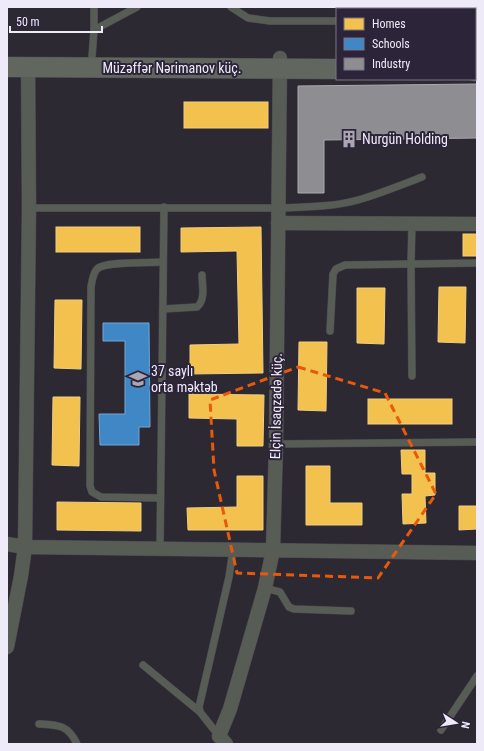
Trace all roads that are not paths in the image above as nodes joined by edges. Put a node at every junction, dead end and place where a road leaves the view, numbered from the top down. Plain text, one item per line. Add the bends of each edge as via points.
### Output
1 (94, 7) edge
2 (137, 7) edge
3 (231, 7) edge
4 (336, 22) edge
5 (94, 30) junction
6 (7, 56) edge
7 (92, 57) junction
8 (336, 58) edge
9 (280, 63) junction
10 (7, 67) edge
11 (28, 67) junction
12 (336, 69) edge
13 (422, 177) dead end
14 (164, 207) junction
15 (29, 208) junction
16 (278, 208) junction
17 (278, 223) junction
18 (412, 224) junction
19 (477, 224) edge
20 (163, 262) junction
21 (477, 263) edge
22 (411, 264) junction
23 (202, 275) dead end
24 (163, 309) junction
25 (330, 331) dead end
26 (412, 376) dead end
27 (477, 442) edge
28 (276, 444) junction
29 (160, 498) junction
30 (7, 544) edge
31 (25, 547) junction
32 (160, 548) junction
33 (233, 550) junction
34 (273, 550) junction
35 (477, 553) edge
36 (265, 588) junction
37 (351, 611) dead end
38 (7, 647) edge
39 (143, 665) dead end
40 (477, 676) edge
41 (200, 712) junction
42 (39, 724) dead end
43 (442, 730) dead end
44 (223, 740) edge
45 (77, 744) edge

1 - 5 lane
2 - 5 lane
3 - 4 lane via 248,18 270,21
5 - 7 lane
6 - 7 main road
7 - 9 main road
8 - 9 main road
9 - 11 main road, Müzəffər Nərimanov küç.
9 - 12 main road, Müzəffər Nərimanov küç.
9 - 16 street, Elçin İsaqzadə küç.
10 - 11 main road, Müzəffər Nərimanov küç.
11 - 15 street
13 - 16 lane via 340,204
14 - 15 lane
14 - 16 lane
14 - 20 lane
15 - 31 street
16 - 17 street, Elçin İsaqzadə küç.
17 - 18 street
17 - 28 street, Elçin İsaqzadə küç.
18 - 19 street
18 - 22 lane
20 - 24 lane
20 - 29 lane via 107,264 98,268 91,287 90,486 92,492 101,497
21 - 22 lane
22 - 25 lane via 345,265 336,269 333,274
22 - 26 lane
23 - 24 lane via 200,305
24 - 29 lane
27 - 28 lane
28 - 34 street, Elçin İsaqzadə küç.
29 - 32 lane
30 - 31 street
31 - 32 street
31 - 38 street
32 - 33 street
33 - 34 street
33 - 41 lane via 200,701
34 - 35 street
34 - 36 street, Elçin İsaqzadə küç.
36 - 37 lane via 280,592 294,609
36 - 44 street, Elçin İsaqzadə küç.
39 - 41 lane
40 - 43 lane
41 - 44 lane
42 - 45 lane via 60,726 72,734

